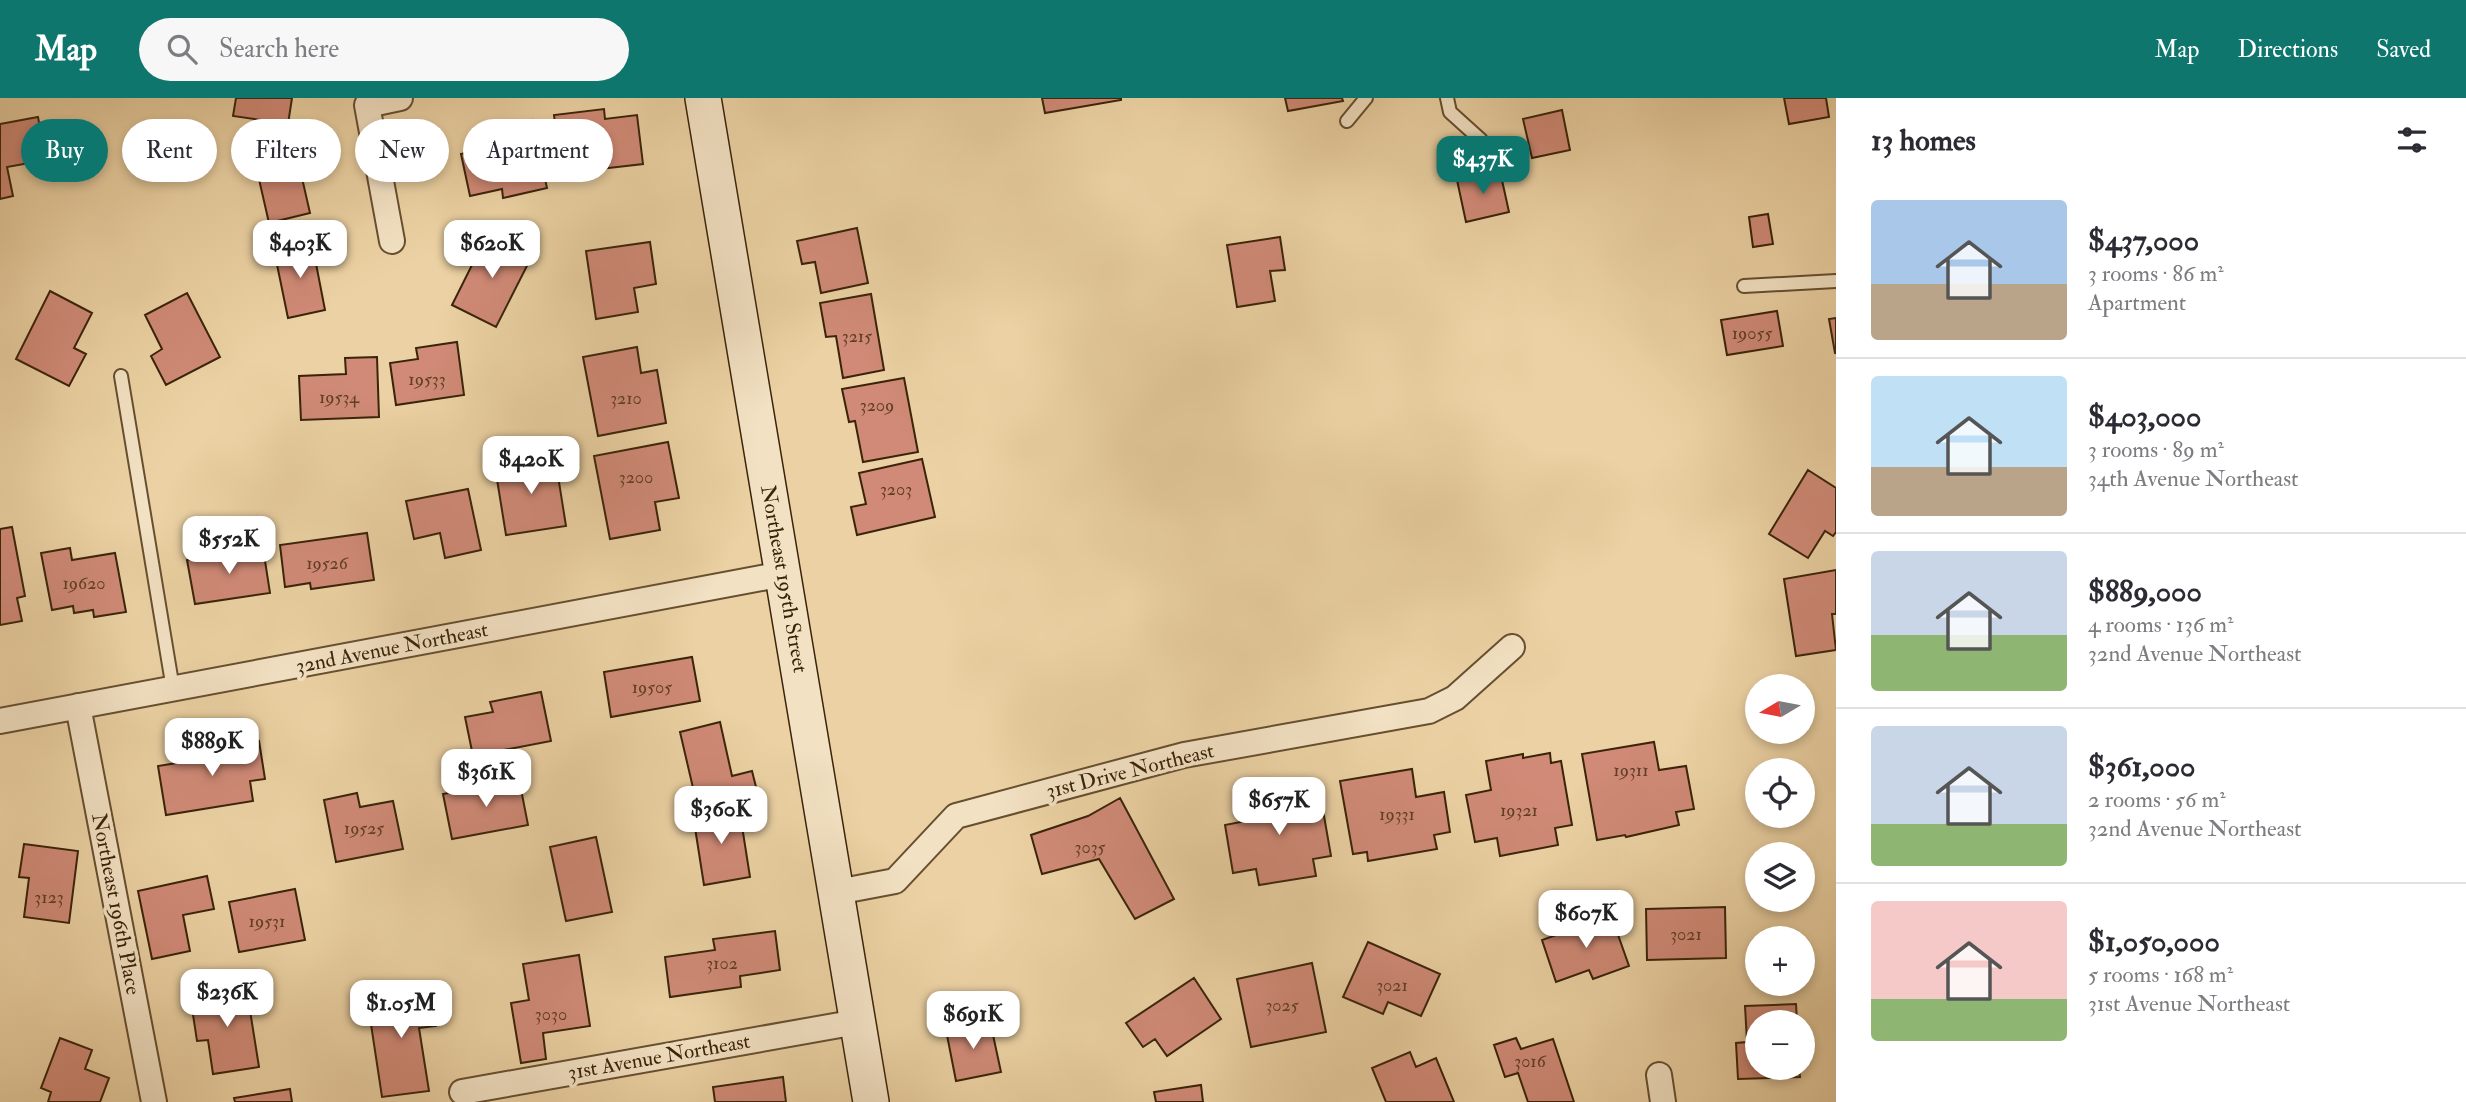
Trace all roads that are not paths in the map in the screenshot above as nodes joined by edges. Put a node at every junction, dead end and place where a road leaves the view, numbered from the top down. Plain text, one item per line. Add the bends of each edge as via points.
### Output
1 (400, 98) edge
2 (703, 98) edge
3 (1366, 98) edge
4 (1447, 98) edge
5 (1347, 121) dead end
6 (1482, 140) dead end
7 (393, 241) dead end
8 (1836, 281) edge
9 (1744, 286) dead end
10 (121, 376) dead end
11 (783, 575) junction
12 (1512, 647) dead end
13 (173, 689) junction
14 (78, 706) junction
15 (0, 720) edge
16 (838, 892) junction
17 (857, 1022) junction
18 (1659, 1075) dead end
19 (462, 1092) dead end
20 (153, 1102) edge
21 (871, 1102) edge
22 (1663, 1102) edge

1 - 7 street via 367,105
2 - 11 street, Northeast 195th Street
3 - 5 lane
4 - 6 lane via 1450,112
8 - 9 lane
10 - 13 lane
11 - 13 street, 32nd Avenue Northeast
11 - 16 street, Northeast 195th Street
12 - 16 street, 31st Drive Northeast via 1455,698 1429,712 1184,755 956,816 895,881
13 - 14 street, 32nd Avenue Northeast
14 - 15 street, 32nd Avenue Northeast
14 - 20 street, Northeast 196th Place
16 - 17 street, Northeast 195th Street
17 - 19 street, 31st Avenue Northeast
17 - 21 street, Northeast 195th Street
18 - 22 street

